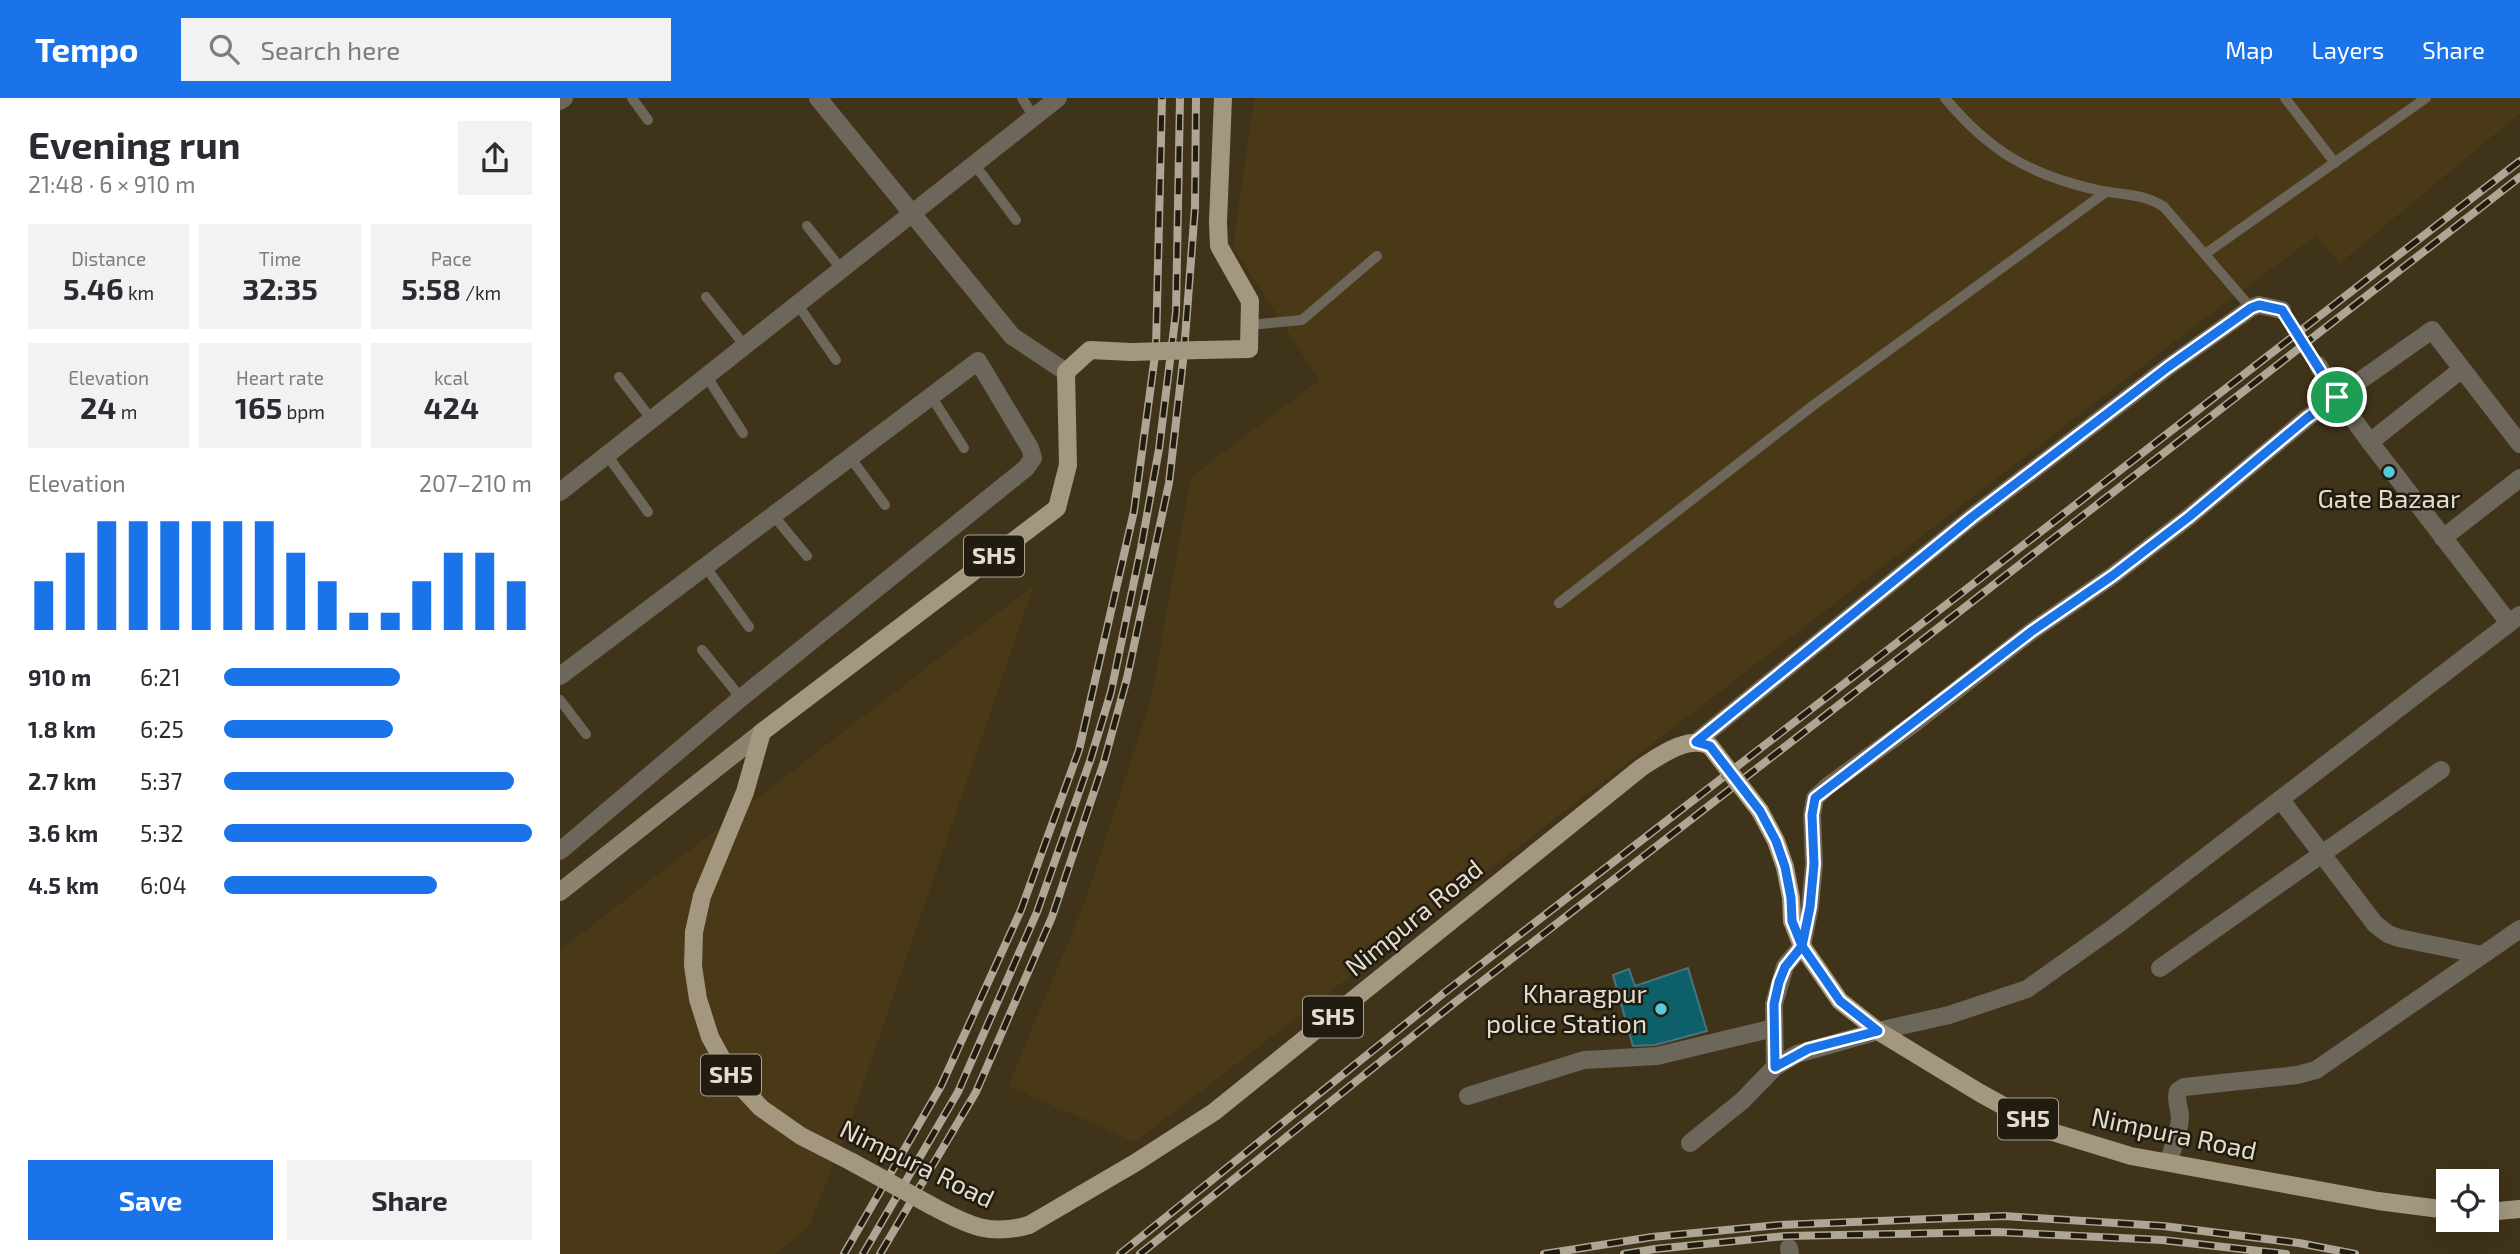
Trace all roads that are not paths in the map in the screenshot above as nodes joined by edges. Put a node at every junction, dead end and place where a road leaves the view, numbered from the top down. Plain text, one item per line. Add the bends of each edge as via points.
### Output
1 (632, 98) edge
2 (818, 98) edge
3 (1022, 98) edge
4 (1058, 98) edge
5 (1223, 98) edge
6 (1945, 98) edge
7 (2285, 98) edge
8 (2426, 98) edge
9 (1034, 117) junction
10 (648, 120) dead end
11 (2335, 163) junction
12 (975, 165) junction
13 (2106, 192) junction
14 (912, 215) junction
15 (1016, 220) dead end
16 (807, 226) dead end
17 (2205, 254) junction
18 (1377, 256) dead end
19 (842, 270) junction
20 (706, 298) dead end
21 (798, 305) junction
22 (2251, 308) junction
23 (2282, 310) road end
24 (1250, 325) junction
25 (746, 346) junction
26 (836, 360) dead end
27 (2318, 365) road end
28 (2462, 369) junction
29 (1066, 372) junction
30 (619, 377) dead end
31 (707, 377) junction
32 (931, 396) junction
33 (2337, 397) junction
34 (652, 420) junction
35 (743, 433) dead end
36 (2370, 442) junction
37 (2520, 444) edge
38 (964, 448) dead end
39 (607, 455) junction
40 (850, 457) junction
41 (2520, 478) edge
42 (560, 492) edge
43 (885, 505) dead end
44 (648, 512) dead end
45 (773, 515) junction
46 (2444, 538) junction
47 (807, 556) dead end
48 (705, 566) junction
49 (1559, 603) dead end
50 (2515, 619) edge
51 (749, 627) dead end
52 (702, 650) dead end
53 (560, 676) edge
54 (741, 698) junction
55 (560, 700) edge
56 (762, 732) junction
57 (586, 733) dead end
58 (1703, 744) junction
59 (2441, 770) dead end
60 (2281, 800) junction
61 (560, 851) edge
62 (2321, 853) junction
63 (560, 892) edge
64 (2520, 929) edge
65 (1802, 946) junction
66 (2482, 955) junction
67 (2160, 968) dead end
68 (1774, 1028) junction
69 (1878, 1031) junction
70 (1775, 1067) junction
71 (1468, 1096) dead end
72 (1690, 1143) dead end
73 (2168, 1162) junction
74 (2436, 1208) edge
75 (2520, 1209) edge
76 (2499, 1211) edge

1 - 10 lane
2 - 14 street
3 - 9 lane
4 - 9 street
5 - 24 main road via 1219,246 1251,301
6 - 13 lane via 2000,152 2034,172
7 - 11 lane
8 - 11 lane
9 - 12 street
11 - 17 lane
12 - 14 street
12 - 15 lane
13 - 17 lane via 2151,198 2164,206
13 - 49 lane via 1815,404
14 - 19 street
14 - 29 street via 1012,336
16 - 19 lane
17 - 22 lane
18 - 24 lane via 1302,320
19 - 21 street
20 - 25 lane
21 - 25 street
21 - 26 lane
22 - 23 street via 2259,305
22 - 58 street via 1972,517
24 - 29 main road, bridge via 1249,349 1090,350
25 - 31 street
27 - 33 street
28 - 33 street via 2432,330
28 - 36 street
28 - 37 street
29 - 56 main road, SH5 via 1068,465 1057,508
30 - 34 lane
31 - 34 street
31 - 35 lane
32 - 38 lane
32 - 40 street
32 - 54 street via 978,361 1030,448 1032,458 1026,468
33 - 36 street
33 - 65 street via 2112,576 2032,631 1815,798 1814,864
34 - 39 street
36 - 46 street
39 - 42 street
39 - 44 lane
40 - 43 lane
40 - 45 street
41 - 46 street
45 - 47 lane
45 - 48 street
46 - 50 street
48 - 51 lane
48 - 53 street
50 - 60 street
52 - 54 lane
54 - 61 street
55 - 57 lane
56 - 58 main road, Nimpura Road / SH5, bridge via 745,792 702,896 694,932 698,999 710,1037 732,1077 761,1108 801,1136 962,1222 983,1229 1012,1230 1135,1163 1214,1112 1642,767 1685,744
56 - 63 main road
58 - 65 main road, Nimpura Road / SH5, bridge via 1760,811 1776,841 1785,867 1792,921
59 - 62 street
60 - 62 street
60 - 69 street via 2027,989 1949,1015
62 - 66 street via 2375,924 2388,934
62 - 67 street
64 - 66 street
65 - 68 street via 1779,982
65 - 69 main road, Nimpura Road / SH5 via 1840,1001
66 - 73 street via 2316,1070 2184,1087 2176,1099 2179,1132
68 - 70 street
68 - 71 street via 1657,1056 1584,1060
69 - 70 street via 1808,1049
69 - 73 main road, Nimpura Road / SH5 via 2049,1131 2131,1156
70 - 72 street
73 - 74 main road, Nimpura Road / SH5
75 - 76 main road

